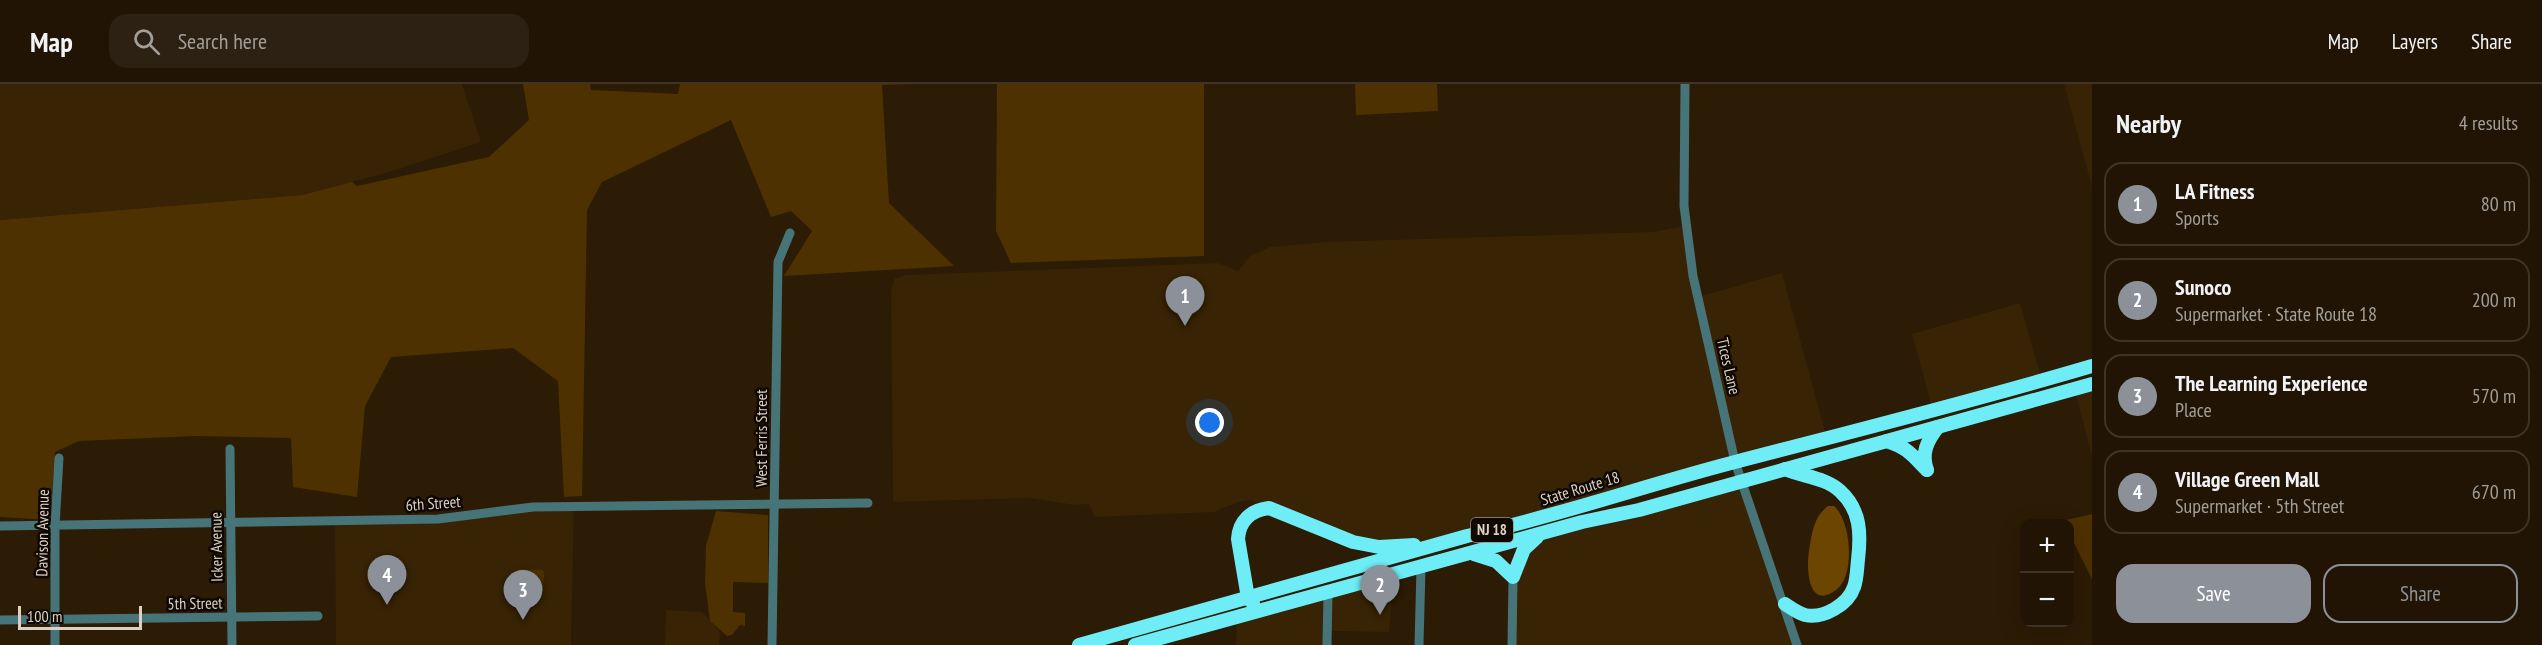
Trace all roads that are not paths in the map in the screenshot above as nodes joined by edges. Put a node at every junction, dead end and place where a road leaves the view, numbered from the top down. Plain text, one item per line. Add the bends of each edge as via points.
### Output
1 (1685, 84) edge
2 (790, 233) dead end
3 (2092, 366) edge
4 (2092, 384) edge
5 (1938, 427) junction
6 (1887, 441) junction
7 (230, 449) dead end
8 (59, 458) dead end
9 (1735, 462) junction
10 (1785, 469) junction
11 (1742, 481) junction
12 (776, 503) junction
13 (868, 503) dead end
14 (231, 523) junction
15 (0, 526) edge
16 (55, 526) junction
17 (1539, 535) junction
18 (1441, 543) junction
19 (1472, 554) junction
20 (1420, 568) junction
21 (1512, 577) junction
22 (1328, 593) junction
23 (1248, 598) junction
24 (1785, 604) junction
25 (1261, 612) junction
26 (318, 616) dead end
27 (232, 618) junction
28 (0, 620) edge
29 (55, 621) junction
30 (1141, 644) edge
31 (55, 645) edge
32 (232, 645) edge
33 (772, 645) edge
34 (1079, 645) edge
35 (1327, 645) edge
36 (1419, 645) edge
37 (1512, 645) edge
38 (1797, 645) edge

1 - 9 street, Tices Lane via 1684,206 1688,246
2 - 12 street, West Ferris Street via 778,262
3 - 9 highway, State Route 18 / NJ 18
4 - 5 highway, State Route 18 / NJ 18
5 - 6 highway, State Route 18 / NJ 18
5 - 6 highway via 1924,454 1927,470 1904,446
6 - 10 highway, State Route 18 / NJ 18
7 - 14 street, Icker Avenue
8 - 16 street, Davison Avenue
9 - 11 street, Tices Lane
9 - 18 highway, State Route 18 / NJ 18
10 - 11 highway, State Route 18 / NJ 18
10 - 24 highway via 1838,489 1853,507 1860,536 1854,587 1846,601 1815,615 1798,612
11 - 17 highway, State Route 18 / NJ 18
11 - 24 street, Tices Lane
12 - 13 street, 6th Street
12 - 14 street, 6th Street via 533,507 438,519
12 - 33 street, West Ferris Street
14 - 16 street, 6th Street
14 - 27 street, Icker Avenue
15 - 16 street, 6th Street
16 - 29 street, Davison Avenue
17 - 19 highway, State Route 18 / NJ 18
17 - 21 highway via 1524,549
18 - 23 highway, State Route 18 / NJ 18
18 - 23 highway via 1379,547 1353,542 1269,508 1257,509 1239,531
19 - 20 highway, State Route 18 / NJ 18
19 - 21 highway via 1490,557
20 - 22 highway, State Route 18 / NJ 18
20 - 36 street
21 - 37 street
22 - 25 highway, State Route 18 / NJ 18
22 - 35 street
23 - 25 highway
23 - 34 highway, State Route 18 / NJ 18
24 - 38 street, Tices Lane
25 - 30 highway, State Route 18 / NJ 18
26 - 27 street, 5th Street
27 - 29 street, 5th Street
27 - 32 street, Icker Avenue
28 - 29 street, 5th Street
29 - 31 street, Davison Avenue

